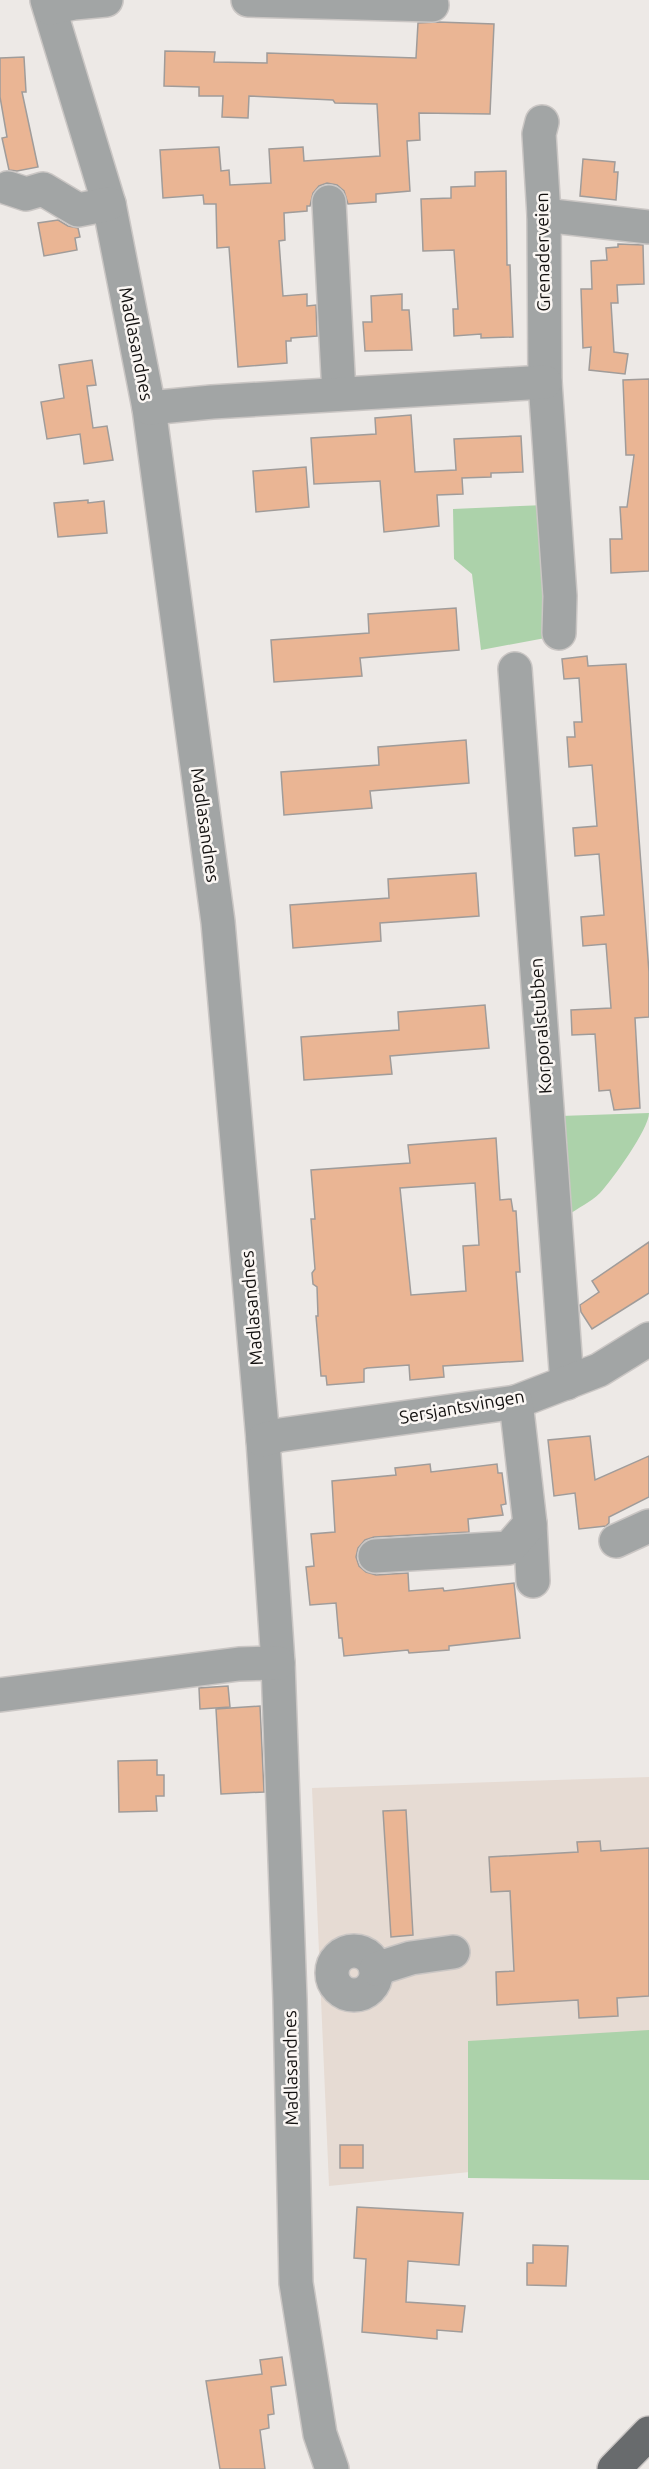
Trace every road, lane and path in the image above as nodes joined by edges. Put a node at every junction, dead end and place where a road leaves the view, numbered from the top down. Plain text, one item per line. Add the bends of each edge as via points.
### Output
1 (106, 0) edge
2 (248, 0) edge
3 (48, 4) edge
4 (432, 5) dead end
5 (542, 122) dead end
6 (9, 188) dead end
7 (329, 202) dead end
8 (109, 204) junction
9 (544, 215) junction
10 (649, 227) edge
11 (545, 382) junction
12 (339, 394) junction
13 (149, 408) junction
14 (559, 633) dead end
15 (515, 669) dead end
16 (649, 1339) edge
17 (567, 1383) junction
18 (516, 1402) junction
19 (263, 1440) junction
20 (530, 1524) junction
21 (649, 1526) edge
22 (616, 1541) dead end
23 (375, 1556) dead end
24 (533, 1581) dead end
25 (278, 1663) junction
26 (0, 1695) edge
27 (453, 1952) dead end
28 (290, 2000) junction
29 (645, 2444) edge
30 (332, 2469) edge
31 (614, 2469) edge

1 - 3 street
2 - 4 street
3 - 8 street, Madlasandnes
5 - 9 street, Grenaderveien via 539,134
6 - 8 street via 26,194 43,189 78,210
7 - 12 street
8 - 13 street, Madlasandnes
9 - 10 street
9 - 11 street, Grenaderveien
11 - 12 street
11 - 14 street, Grenaderveien
12 - 13 street
13 - 19 street, Madlasandnes via 218,922
15 - 17 street, Korporalstubben
16 - 17 street, Sersjantsvingen via 599,1370
17 - 18 street, Sersjantsvingen
18 - 19 street, Sersjantsvingen
18 - 20 street
19 - 25 street, Madlasandnes
20 - 23 street via 509,1548
20 - 24 street
21 - 22 street
25 - 26 street via 239,1664
25 - 28 street, Madlasandnes
27 - 28 street via 411,1958 376,1969 368,1955 354,1950 339,1956 332,1970 334,1985 314,1997
28 - 30 street, Madlasandnes via 296,2283 320,2434
29 - 31 main road

